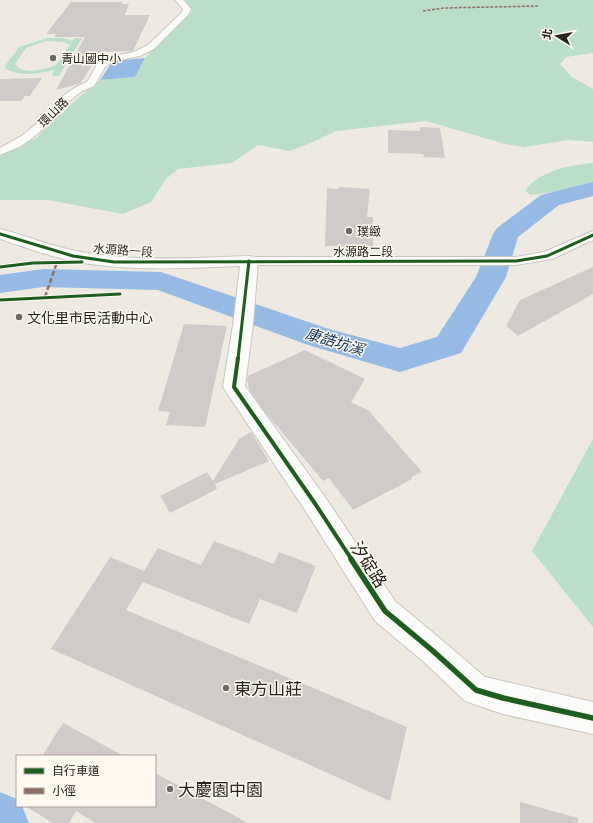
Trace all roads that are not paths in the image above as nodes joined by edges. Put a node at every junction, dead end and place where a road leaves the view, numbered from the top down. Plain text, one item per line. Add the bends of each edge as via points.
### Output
1 (178, 0) edge
2 (0, 152) edge
3 (0, 234) edge
4 (593, 235) edge
5 (249, 261) junction
6 (593, 718) edge

1 - 2 street, 環山路 via 187,9 151,47 137,54 111,59 101,65 91,84 64,100 51,117 17,144
3 - 5 street, 水源路一段 via 73,256 114,262
4 - 5 street, 水源路二段 via 548,256 516,261
5 - 6 street, 汐碇路 via 234,387 316,505 385,611 476,690

